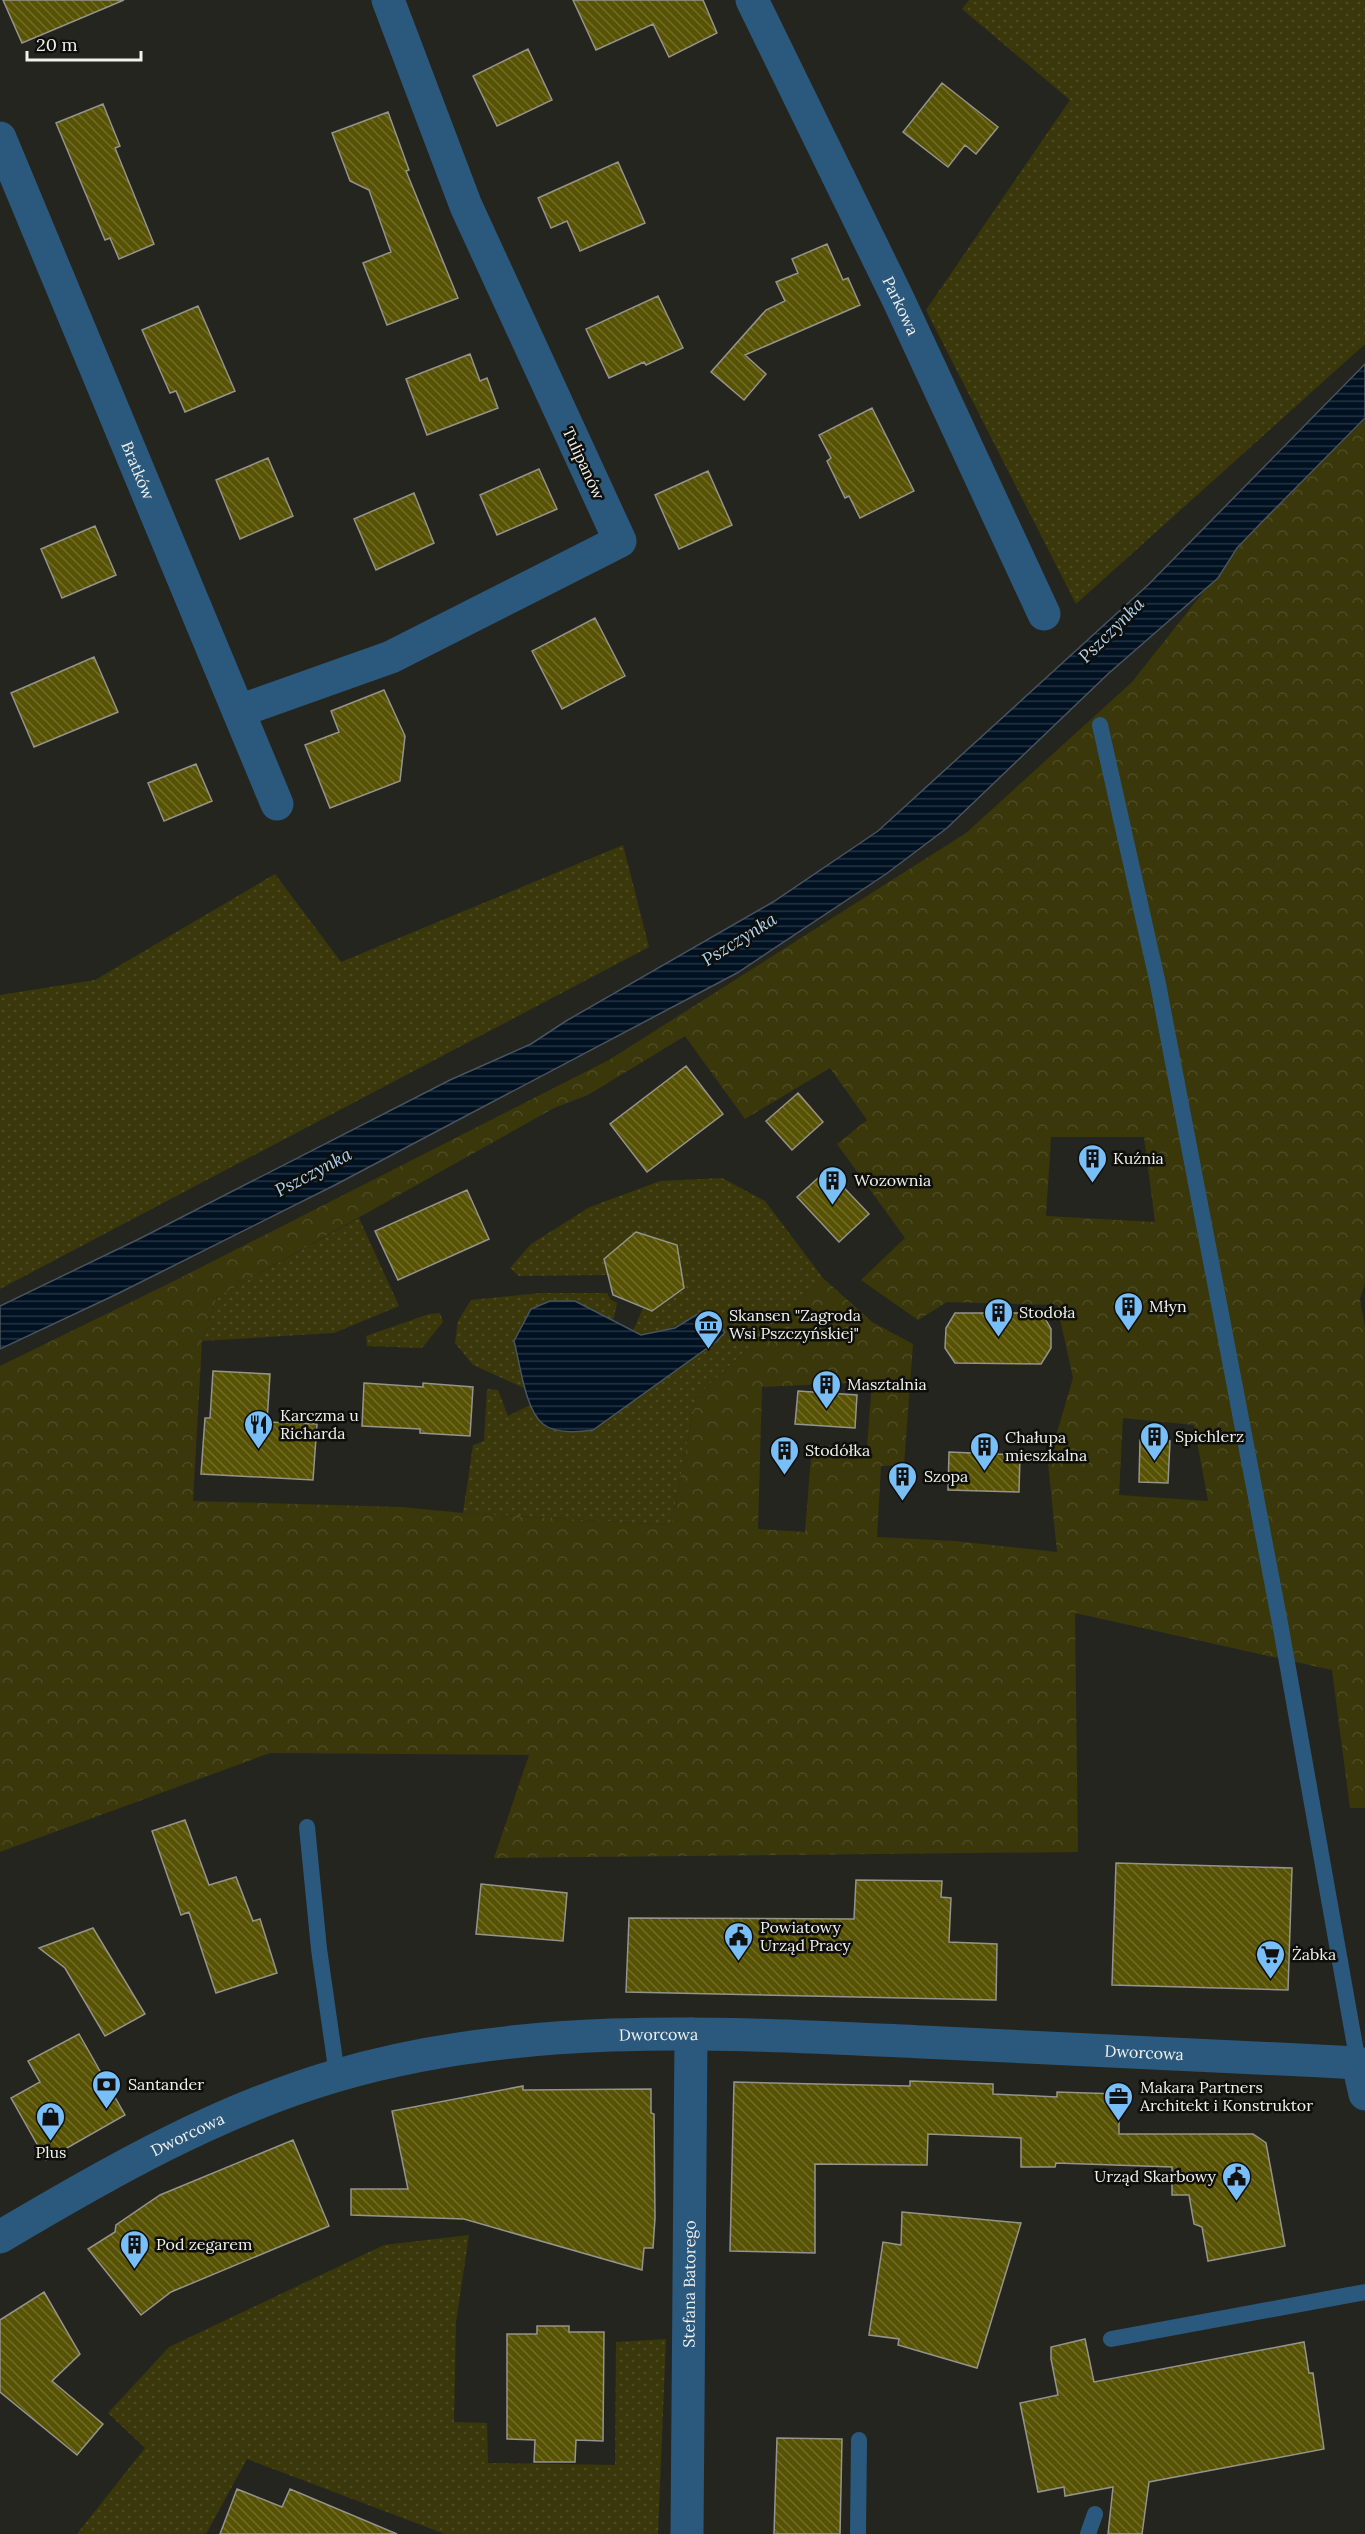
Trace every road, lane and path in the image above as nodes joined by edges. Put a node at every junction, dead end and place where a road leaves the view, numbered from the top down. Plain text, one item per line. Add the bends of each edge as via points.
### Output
1 (388, 0) edge
2 (752, 0) edge
3 (0, 138) edge
4 (1044, 614) dead end
5 (239, 711) junction
6 (1100, 725) dead end
7 (277, 804) dead end
8 (307, 1827) dead end
9 (691, 2034) junction
10 (337, 2075) junction
11 (1361, 2079) edge
12 (0, 2237) edge
13 (1365, 2292) edge
14 (1111, 2339) dead end
15 (858, 2440) dead end
16 (1095, 2514) dead end
17 (687, 2534) edge
18 (858, 2534) edge
19 (1088, 2534) edge

1 - 5 street, Tulipanów via 466,206 620,541 391,657
2 - 4 street, Parkowa via 898,299
3 - 5 street, Bratków
5 - 7 street, Bratków
6 - 11 lane via 1158,984 1280,1623
8 - 10 lane
9 - 10 street, Dworcowa via 510,2042
9 - 11 street, Dworcowa via 776,2035
9 - 17 street, Stefana Batorego
10 - 12 street, Dworcowa via 228,2115 85,2186
13 - 14 lane
15 - 18 lane
16 - 19 lane

